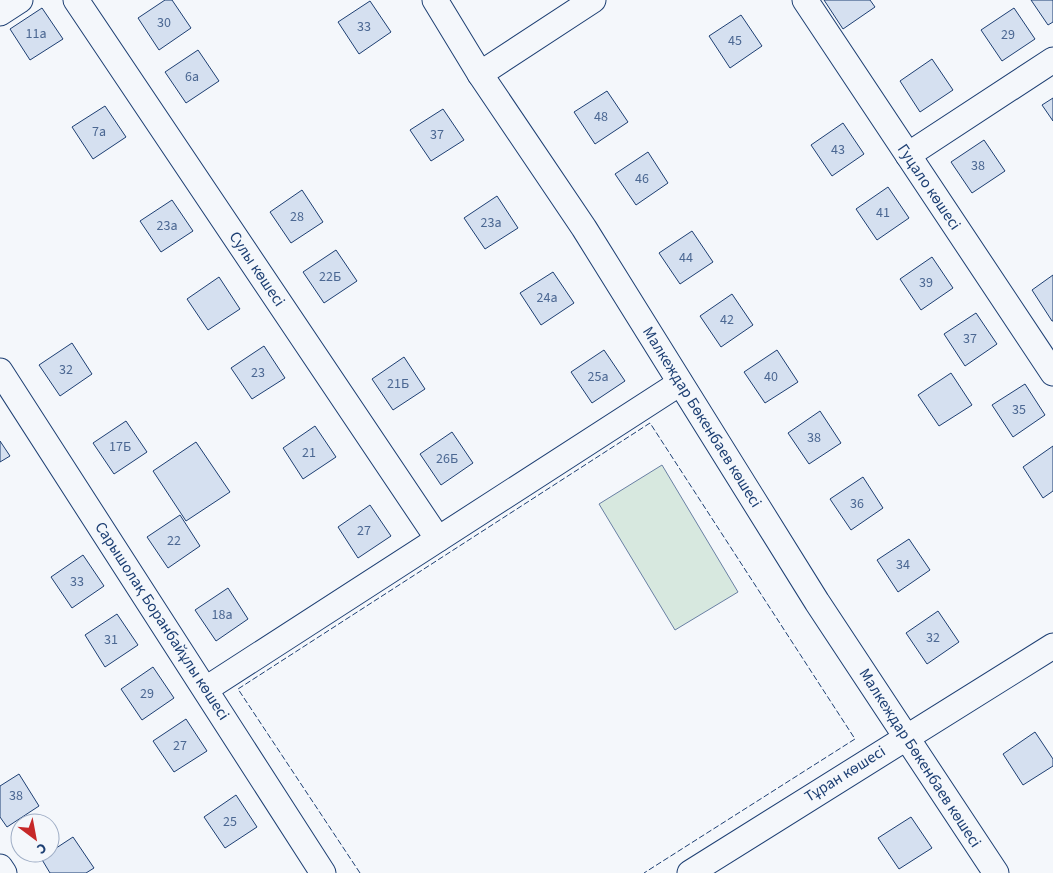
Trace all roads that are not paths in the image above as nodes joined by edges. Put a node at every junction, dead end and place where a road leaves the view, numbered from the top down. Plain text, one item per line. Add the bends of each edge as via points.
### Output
1 (20, 0) edge
2 (76, 0) edge
3 (435, 0) edge
4 (593, 0) edge
5 (805, 0) edge
6 (0, 13) edge
7 (1053, 60) edge
8 (480, 74) junction
9 (908, 155) junction
10 (1052, 370) edge
11 (0, 371) edge
12 (680, 383) junction
13 (438, 539) junction
14 (1053, 646) edge
15 (206, 689) junction
16 (906, 736) junction
17 (0, 867) edge
18 (4, 873) edge
19 (323, 873) edge
20 (690, 873) edge
21 (996, 873) edge

1 - 6 street
2 - 13 street, Сулы көшесі
3 - 8 street, Малкеждар Бөкенбаев көшесі
4 - 8 street
5 - 9 street, Гуцало көшесі
7 - 9 street
8 - 12 street, Малкеждар Бөкенбаев көшесі via 584,228
9 - 10 street, Гуцало көшесі
11 - 15 street, Сарышолақ Боранбайұлы көшесі
12 - 13 street
12 - 16 street, Малкеждар Бөкенбаев көшесі via 817,602
13 - 15 street
14 - 16 street, Тұран көшесі
15 - 19 street, Сарышолақ Боранбайұлы көшесі
16 - 20 street, Тұран көшесі
16 - 21 street, Малкеждар Бөкенбаев көшесі
17 - 18 street

